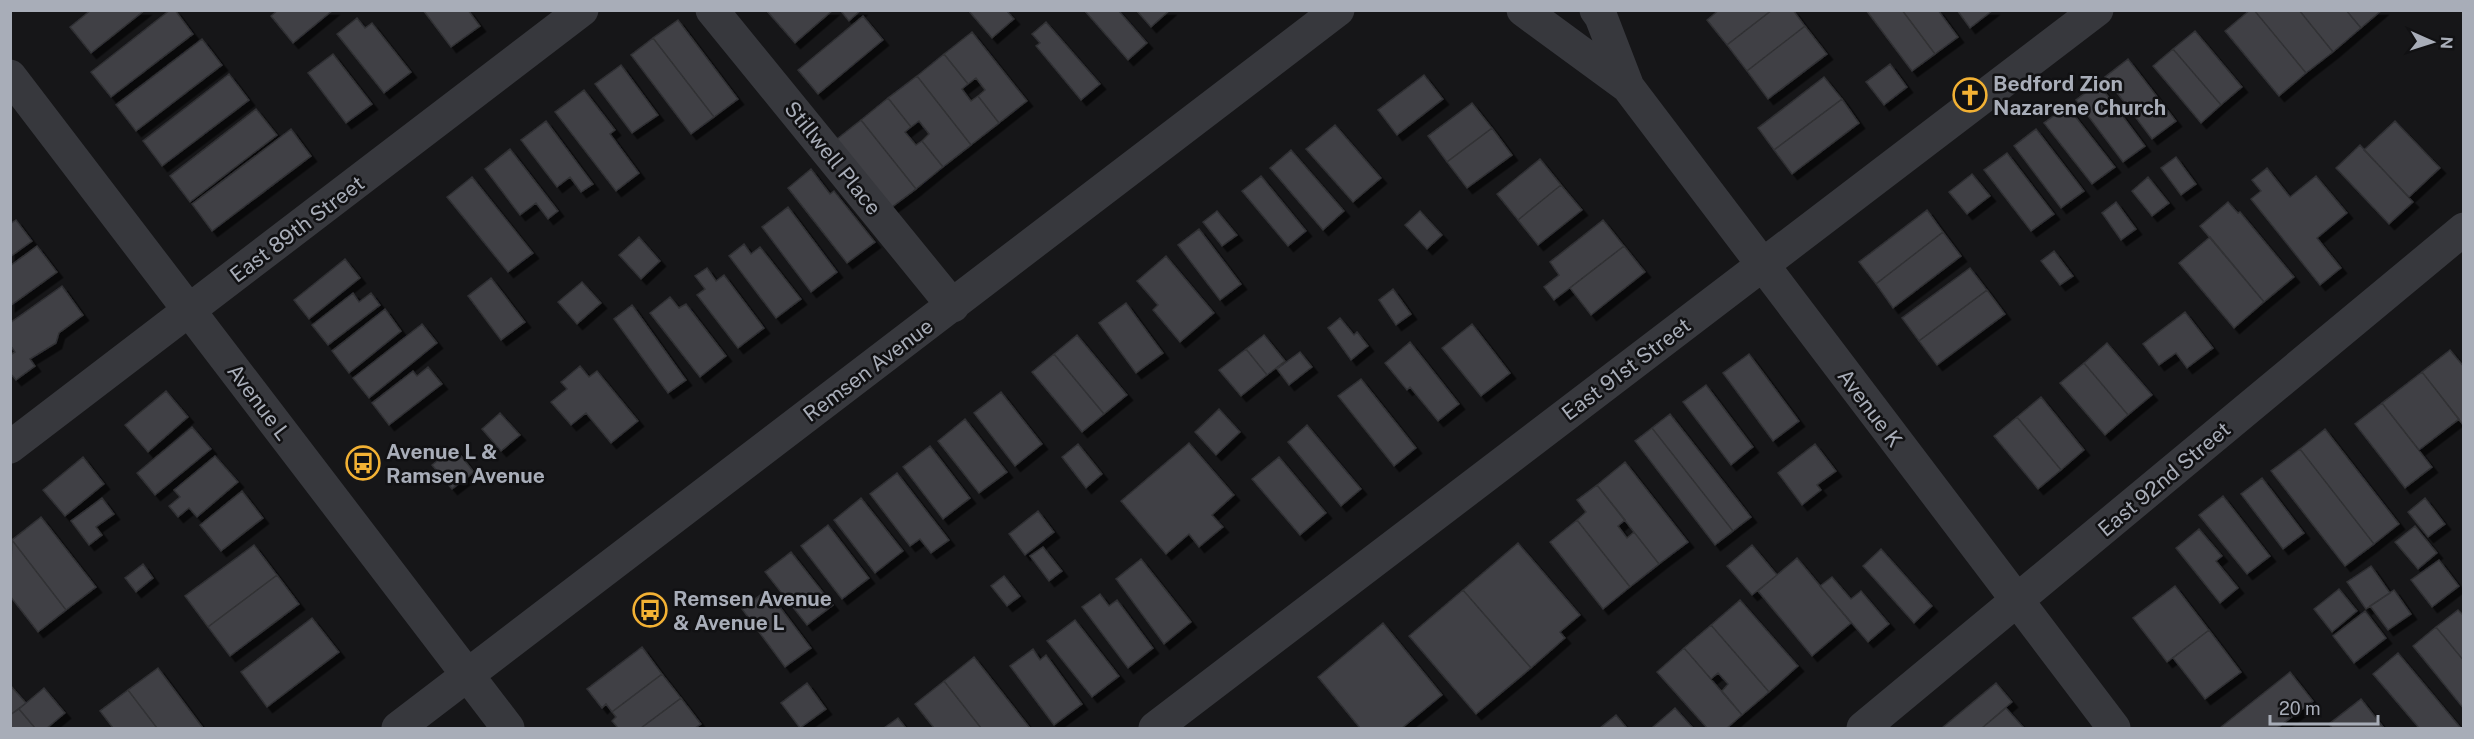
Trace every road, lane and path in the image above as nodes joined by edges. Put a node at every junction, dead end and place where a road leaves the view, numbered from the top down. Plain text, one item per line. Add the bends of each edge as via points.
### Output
1 (582, 10) edge
2 (712, 10) edge
3 (1338, 10) edge
4 (1523, 10) edge
5 (1596, 10) edge
6 (2097, 10) edge
7 (10, 76) edge
8 (1628, 87) junction
9 (2463, 229) edge
10 (1762, 266) junction
11 (953, 306) junction
12 (190, 311) junction
13 (10, 447) edge
14 (2017, 601) junction
15 (467, 676) junction
16 (398, 729) edge
17 (508, 729) edge
18 (1155, 729) edge
19 (1863, 729) edge
20 (2114, 729) edge

1 - 12 street, East 89th Street
2 - 11 street, Stillwell Place
3 - 11 street, Remsen Avenue
4 - 8 street, Avenue K
5 - 8 street, Avenue K
6 - 10 street, East 91st Street
7 - 12 street, Avenue L
8 - 10 street, Avenue K
9 - 14 street, East 92nd Street
10 - 14 street, Avenue K
10 - 18 street, East 91st Street
11 - 15 street, Remsen Avenue
12 - 13 street, East 89th Street
12 - 15 street, Avenue L
14 - 19 street, East 92nd Street
14 - 20 street, Avenue K
15 - 16 street, Remsen Avenue
15 - 17 street, Avenue L

